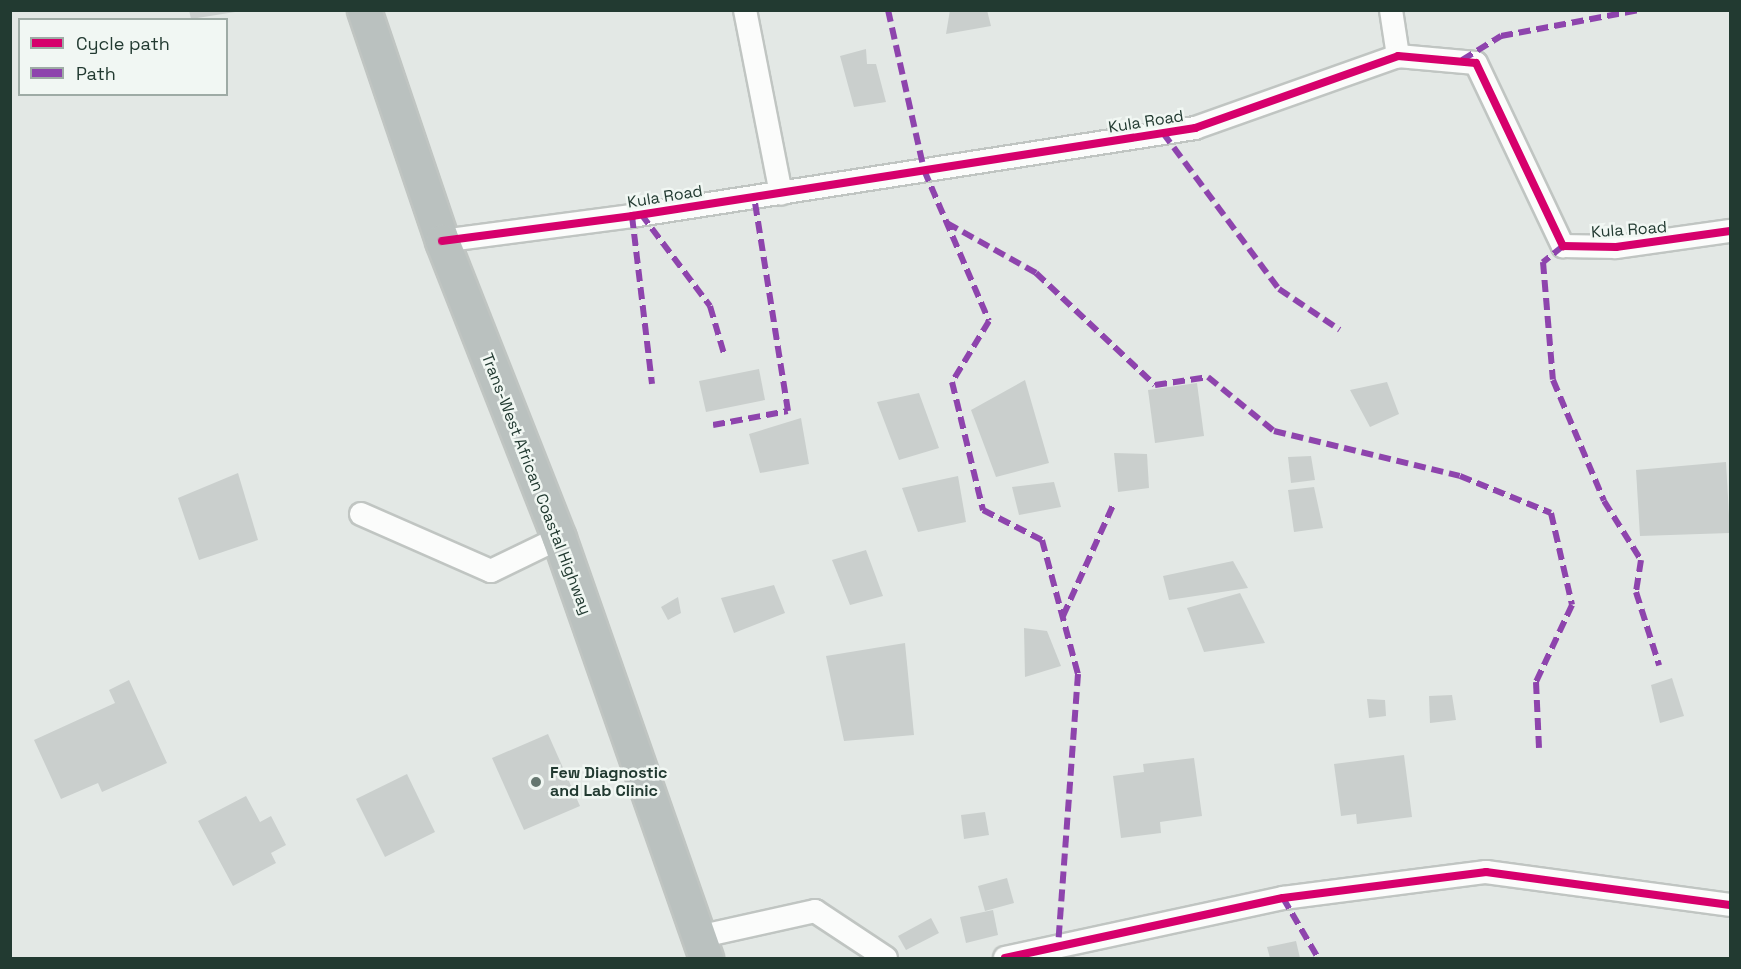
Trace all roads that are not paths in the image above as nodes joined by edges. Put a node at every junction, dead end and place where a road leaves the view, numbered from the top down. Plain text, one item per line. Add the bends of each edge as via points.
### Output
1 (364, 10) edge
2 (745, 10) edge
3 (1391, 10) edge
4 (1398, 56) junction
5 (781, 193) junction
6 (1731, 231) edge
7 (442, 240) junction
8 (361, 514) dead end
9 (559, 538) junction
10 (1731, 905) edge
11 (702, 948) edge
12 (886, 958) edge
13 (1005, 958) edge

1 - 7 highway, Trans-West African Coastal Highway
2 - 5 street
3 - 4 street
4 - 5 street, Kula Road via 1196,128
4 - 6 street, Kula Road via 1476,63 1563,246 1616,247
5 - 7 street, Kula Road
7 - 9 highway, Trans-West African Coastal Highway
8 - 9 street via 491,571
9 - 11 highway, Trans-West African Coastal Highway
10 - 13 street via 1486,872 1283,898
11 - 12 street via 815,911

